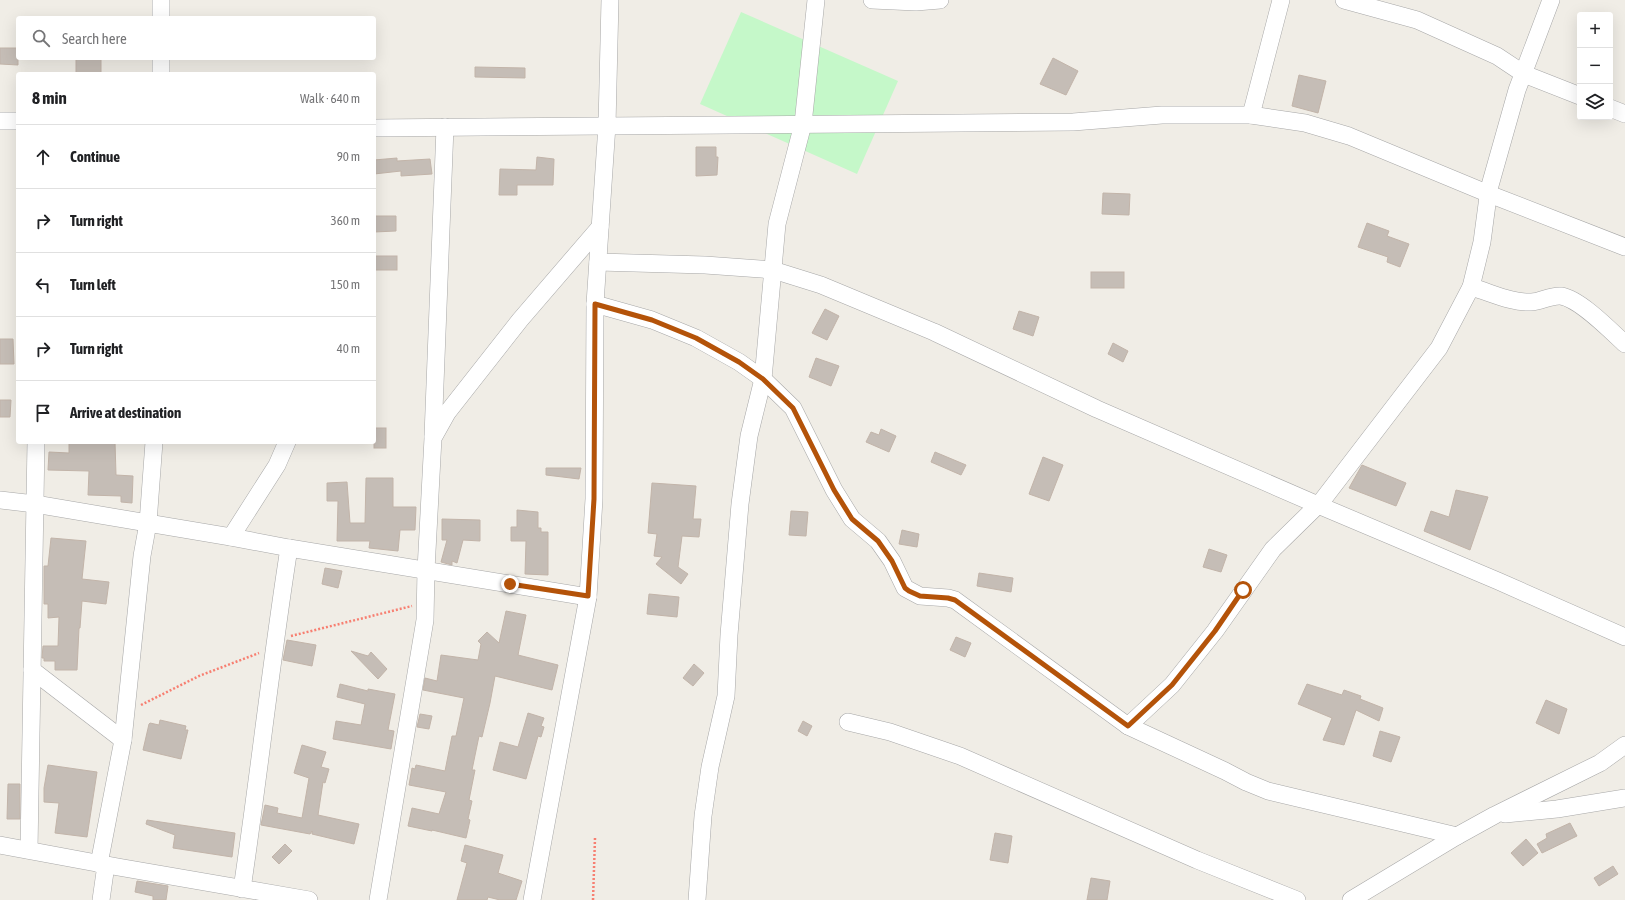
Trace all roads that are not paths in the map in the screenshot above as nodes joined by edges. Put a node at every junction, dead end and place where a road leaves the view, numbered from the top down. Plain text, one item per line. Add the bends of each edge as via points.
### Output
1 (161, 0) edge
2 (610, 0) edge
3 (816, 0) edge
4 (872, 0) edge
5 (940, 0) edge
6 (1281, 0) edge
7 (1344, 0) edge
8 (1551, 0) edge
9 (161, 16) edge
10 (161, 60) edge
11 (161, 72) edge
12 (1524, 74) junction
13 (1577, 95) edge
14 (1613, 109) edge
15 (1625, 114) edge
16 (1251, 115) junction
17 (0, 121) edge
18 (16, 121) edge
19 (803, 124) junction
20 (607, 125) junction
21 (445, 127) junction
22 (376, 128) edge
23 (1489, 194) junction
24 (600, 227) junction
25 (1625, 246) edge
26 (598, 262) junction
27 (773, 270) junction
28 (1471, 287) junction
29 (595, 304) junction
30 (1625, 344) edge
31 (763, 379) junction
32 (433, 438) junction
33 (36, 444) edge
34 (154, 444) edge
35 (286, 444) edge
36 (0, 500) edge
37 (35, 504) junction
38 (1318, 505) junction
39 (148, 523) junction
40 (230, 537) junction
41 (288, 548) junction
42 (426, 570) junction
43 (588, 596) junction
44 (1625, 637) edge
45 (32, 670) junction
46 (848, 722) dead end
47 (1128, 726) junction
48 (123, 740) junction
49 (1625, 745) edge
50 (1625, 798) edge
51 (1495, 815) junction
52 (1457, 836) junction
53 (0, 844) edge
54 (29, 850) junction
55 (103, 864) junction
56 (242, 889) junction
57 (101, 900) edge
58 (309, 900) edge
59 (378, 900) edge
60 (532, 900) edge
61 (697, 900) edge
62 (1297, 900) edge
63 (1352, 900) edge

1 - 9 street
2 - 20 street
3 - 19 street
4 - 5 street
6 - 16 street
7 - 12 street via 1417,20 1497,56
8 - 12 street
10 - 11 street
12 - 13 street
12 - 23 street via 1517,90
14 - 15 street
16 - 19 street via 1162,115 1072,122
16 - 23 street via 1305,124 1349,136
17 - 18 street
19 - 20 street
19 - 27 street via 777,224
20 - 21 street
20 - 24 street
21 - 22 street
21 - 32 street
23 - 25 street
23 - 28 street via 1482,242
24 - 26 street
24 - 32 street via 447,413
26 - 27 street
26 - 29 street
27 - 31 street
27 - 38 street via 821,285 934,332 1097,409
28 - 30 street via 1515,300 1532,302 1560,296 1568,298 1599,319
28 - 38 street via 1439,348
29 - 31 street via 652,320 696,338
29 - 43 street via 594,499
31 - 47 street via 793,408 834,490 852,519 878,541 892,561 905,588 920,596 955,600
31 - 61 street via 749,436 740,504 726,696 710,767 703,816
32 - 42 street
33 - 37 street
34 - 39 street
35 - 40 street via 277,465
36 - 37 street
37 - 39 street
37 - 45 street
38 - 44 street
38 - 47 street via 1273,549 1215,631 1172,685
39 - 40 street
39 - 48 street via 142,556
40 - 41 street
41 - 42 street
41 - 56 street
42 - 43 street
42 - 59 street via 426,620
43 - 60 street
45 - 48 street
45 - 54 street
46 - 62 street via 890,732 960,756 1197,860
47 - 52 street via 1268,790
48 - 55 street
49 - 51 street via 1600,763
50 - 51 street via 1558,809
51 - 52 street
52 - 63 street
53 - 54 street
54 - 55 street
55 - 56 street
55 - 57 street
56 - 58 street

